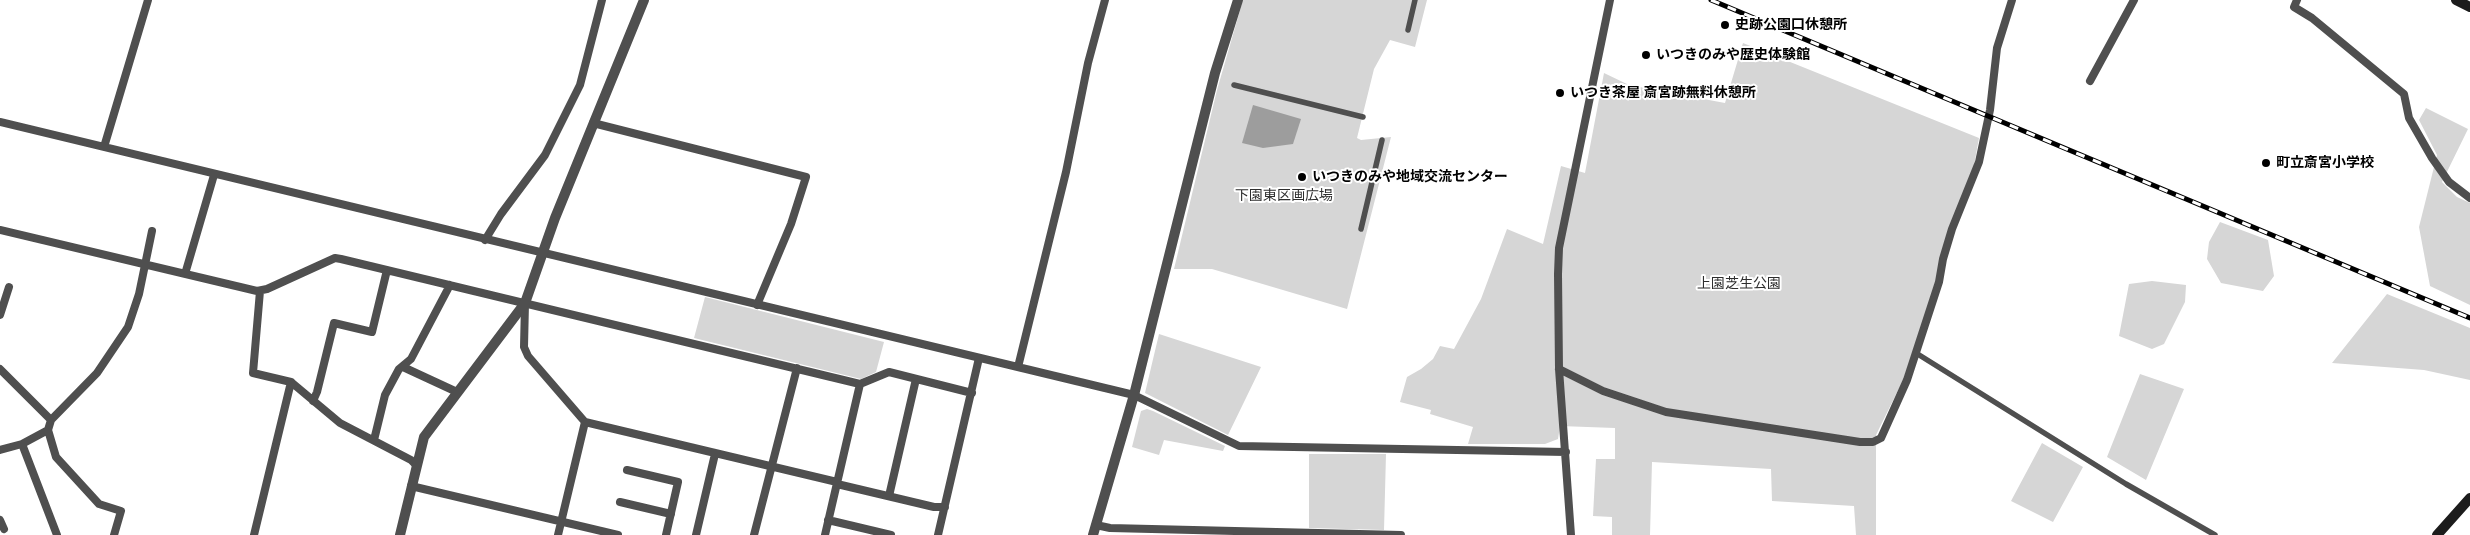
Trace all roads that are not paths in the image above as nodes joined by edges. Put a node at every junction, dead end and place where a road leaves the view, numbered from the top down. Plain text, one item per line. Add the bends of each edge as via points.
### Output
1 (148, 0) edge
2 (602, 0) edge
3 (644, 0) edge
4 (1106, 0) edge
5 (1238, 0) edge
6 (1415, 0) edge
7 (1610, 0) edge
8 (2012, 0) edge
9 (2134, 0) edge
10 (2297, 0) edge
11 (2456, 0) edge
12 (2470, 7) edge
13 (1408, 30) dead end
14 (2090, 81) dead end
15 (1234, 85) dead end
16 (1363, 117) dead end
17 (0, 122) edge
18 (594, 123) junction
19 (1382, 140) dead end
20 (104, 147) junction
21 (214, 174) junction
22 (2470, 198) edge
23 (1361, 229) dead end
24 (0, 230) edge
25 (152, 231) dead end
26 (485, 240) junction
27 (542, 253) junction
28 (145, 264) junction
29 (387, 270) junction
30 (184, 274) junction
31 (450, 285) junction
32 (8, 287) dead end
33 (260, 291) junction
34 (525, 303) junction
35 (757, 305) junction
36 (0, 315) edge
37 (1916, 354) junction
38 (979, 358) junction
39 (403, 367) junction
40 (1018, 367) junction
41 (797, 368) junction
42 (0, 369) edge
43 (1559, 369) junction
44 (916, 379) junction
45 (291, 382) junction
46 (860, 384) junction
47 (457, 392) junction
48 (972, 393) junction
49 (1134, 395) junction
50 (313, 401) junction
51 (51, 420) junction
52 (585, 422) junction
53 (48, 430) junction
54 (374, 440) junction
55 (22, 444) junction
56 (0, 450) edge
57 (1566, 452) junction
58 (715, 454) junction
59 (416, 465) junction
60 (773, 467) junction
61 (627, 470) dead end
62 (837, 483) junction
63 (411, 486) junction
64 (889, 496) junction
65 (2470, 498) edge
66 (620, 502) dead end
67 (945, 507) junction
68 (671, 514) junction
69 (0, 520) edge
70 (828, 520) junction
71 (561, 521) junction
72 (4, 529) dead end
73 (1094, 530) edge
74 (57, 535) edge
75 (114, 535) edge
76 (254, 535) edge
77 (400, 535) edge
78 (558, 535) edge
79 (618, 535) edge
80 (666, 535) edge
81 (696, 535) edge
82 (754, 535) edge
83 (825, 535) edge
84 (891, 535) edge
85 (938, 535) edge
86 (1401, 535) edge
87 (1571, 535) edge
88 (2215, 535) edge
89 (2436, 535) edge

1 - 20 street
2 - 26 street via 580,85 542,160 500,214
3 - 18 street
4 - 40 street via 1088,63 1066,172
5 - 49 street via 1215,73
6 - 13 street
7 - 43 street via 1559,248
8 - 37 street via 1997,48 1990,110 1979,162 1952,229
9 - 14 street
10 - 22 street via 2294,8 2312,18 2404,94 2409,118 2432,158 2449,182
11 - 12 main road
15 - 16 street
17 - 20 street
18 - 27 street
18 - 35 street via 806,177 791,224
19 - 23 street
20 - 21 street
21 - 26 street
21 - 30 street
24 - 28 street
25 - 28 street
26 - 27 street
27 - 34 street
27 - 35 street
28 - 30 street
28 - 51 street via 128,326 97,373
29 - 31 street
29 - 33 street via 335,258
29 - 50 street via 372,332 334,323
30 - 33 street
31 - 34 street
31 - 39 street via 411,359
32 - 36 street
33 - 45 street via 253,373
34 - 41 street
34 - 47 street
34 - 52 street via 524,347 528,356
35 - 38 street
37 - 43 street via 1881,438 1873,442 1666,412 1603,390
37 - 88 street
38 - 40 street
38 - 48 street
39 - 47 street
39 - 54 street via 385,395
40 - 49 street
41 - 46 street
41 - 60 street
42 - 51 street
43 - 57 street
44 - 46 street via 889,372
44 - 48 street
44 - 64 street
45 - 50 street
45 - 76 street
46 - 62 street
47 - 59 street via 424,437
48 - 67 street
49 - 57 street via 1240,446
49 - 73 street
50 - 54 street via 340,423
51 - 53 street
52 - 58 street
52 - 71 street
53 - 55 street
53 - 75 street via 56,457 99,504 121,511
54 - 59 street
55 - 56 street
55 - 74 street
57 - 87 street
58 - 60 street
58 - 81 street
59 - 63 street
60 - 62 street
60 - 82 street via 769,472
61 - 68 street via 678,482
62 - 64 street
62 - 70 street
63 - 71 street
63 - 77 street
64 - 67 street
65 - 89 main road
66 - 68 street
67 - 85 street
68 - 80 street
69 - 72 street
70 - 83 street
70 - 84 street
71 - 78 street
71 - 79 street
73 - 86 street

